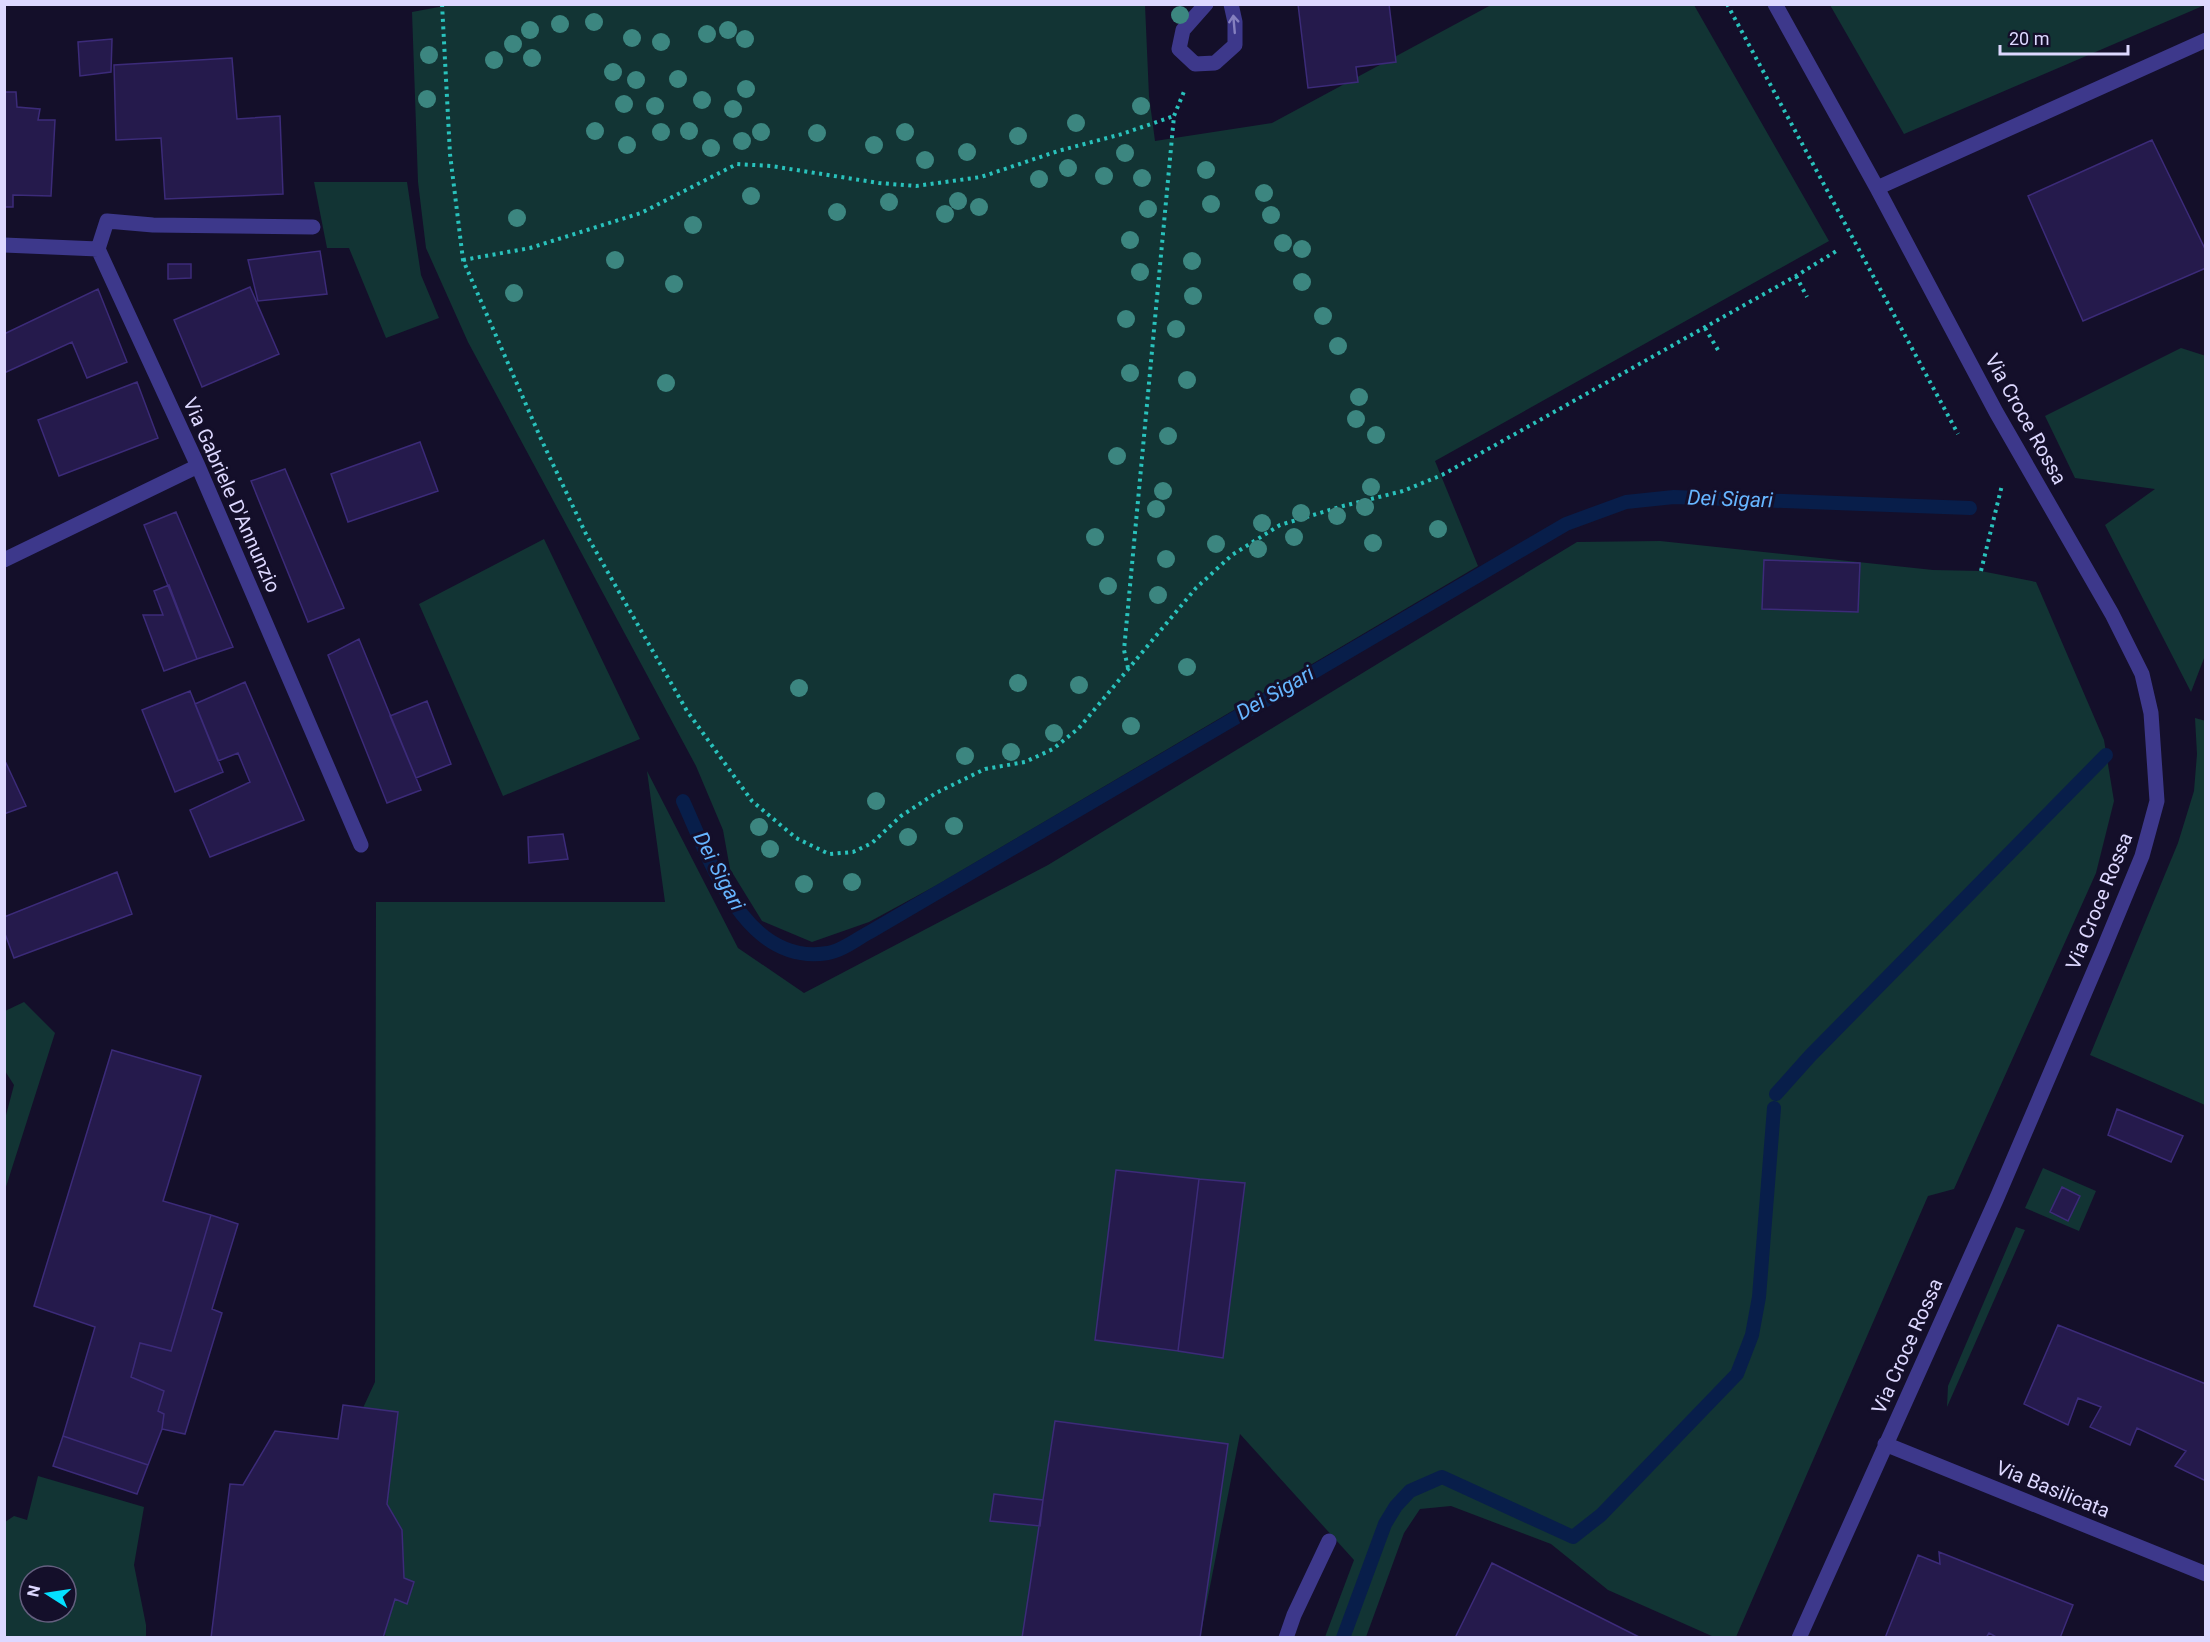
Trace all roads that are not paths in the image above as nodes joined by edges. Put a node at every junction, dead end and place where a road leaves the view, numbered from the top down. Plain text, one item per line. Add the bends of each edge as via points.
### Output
1 (1206, 4) edge
2 (1231, 4) edge
3 (1775, 4) edge
4 (2205, 40) edge
5 (1877, 188) junction
6 (313, 227) dead end
7 (4, 245) edge
8 (98, 249) junction
9 (198, 466) junction
10 (4, 560) edge
11 (361, 845) dead end
12 (1885, 1444) junction
13 (1329, 1541) dead end
14 (2205, 1574) edge
15 (1286, 1638) edge
16 (1800, 1638) edge

1 -> 2 street via 1183,30 1179,49 1196,64 1215,63 1235,45
3 - 5 street, Via Croce Rossa
4 - 5 street
5 - 12 street, Via Croce Rossa via 2142,674 2151,713 2157,801 2142,856 2103,950 1996,1200
6 - 8 street via 153,225 107,220
7 - 8 street
8 - 9 street, Via Gabriele D'Annunzio
9 - 10 street
9 - 11 street, Via Gabriele D'Annunzio
12 - 14 street, Via Basilicata
12 - 16 street, Via Croce Rossa
13 - 15 street

